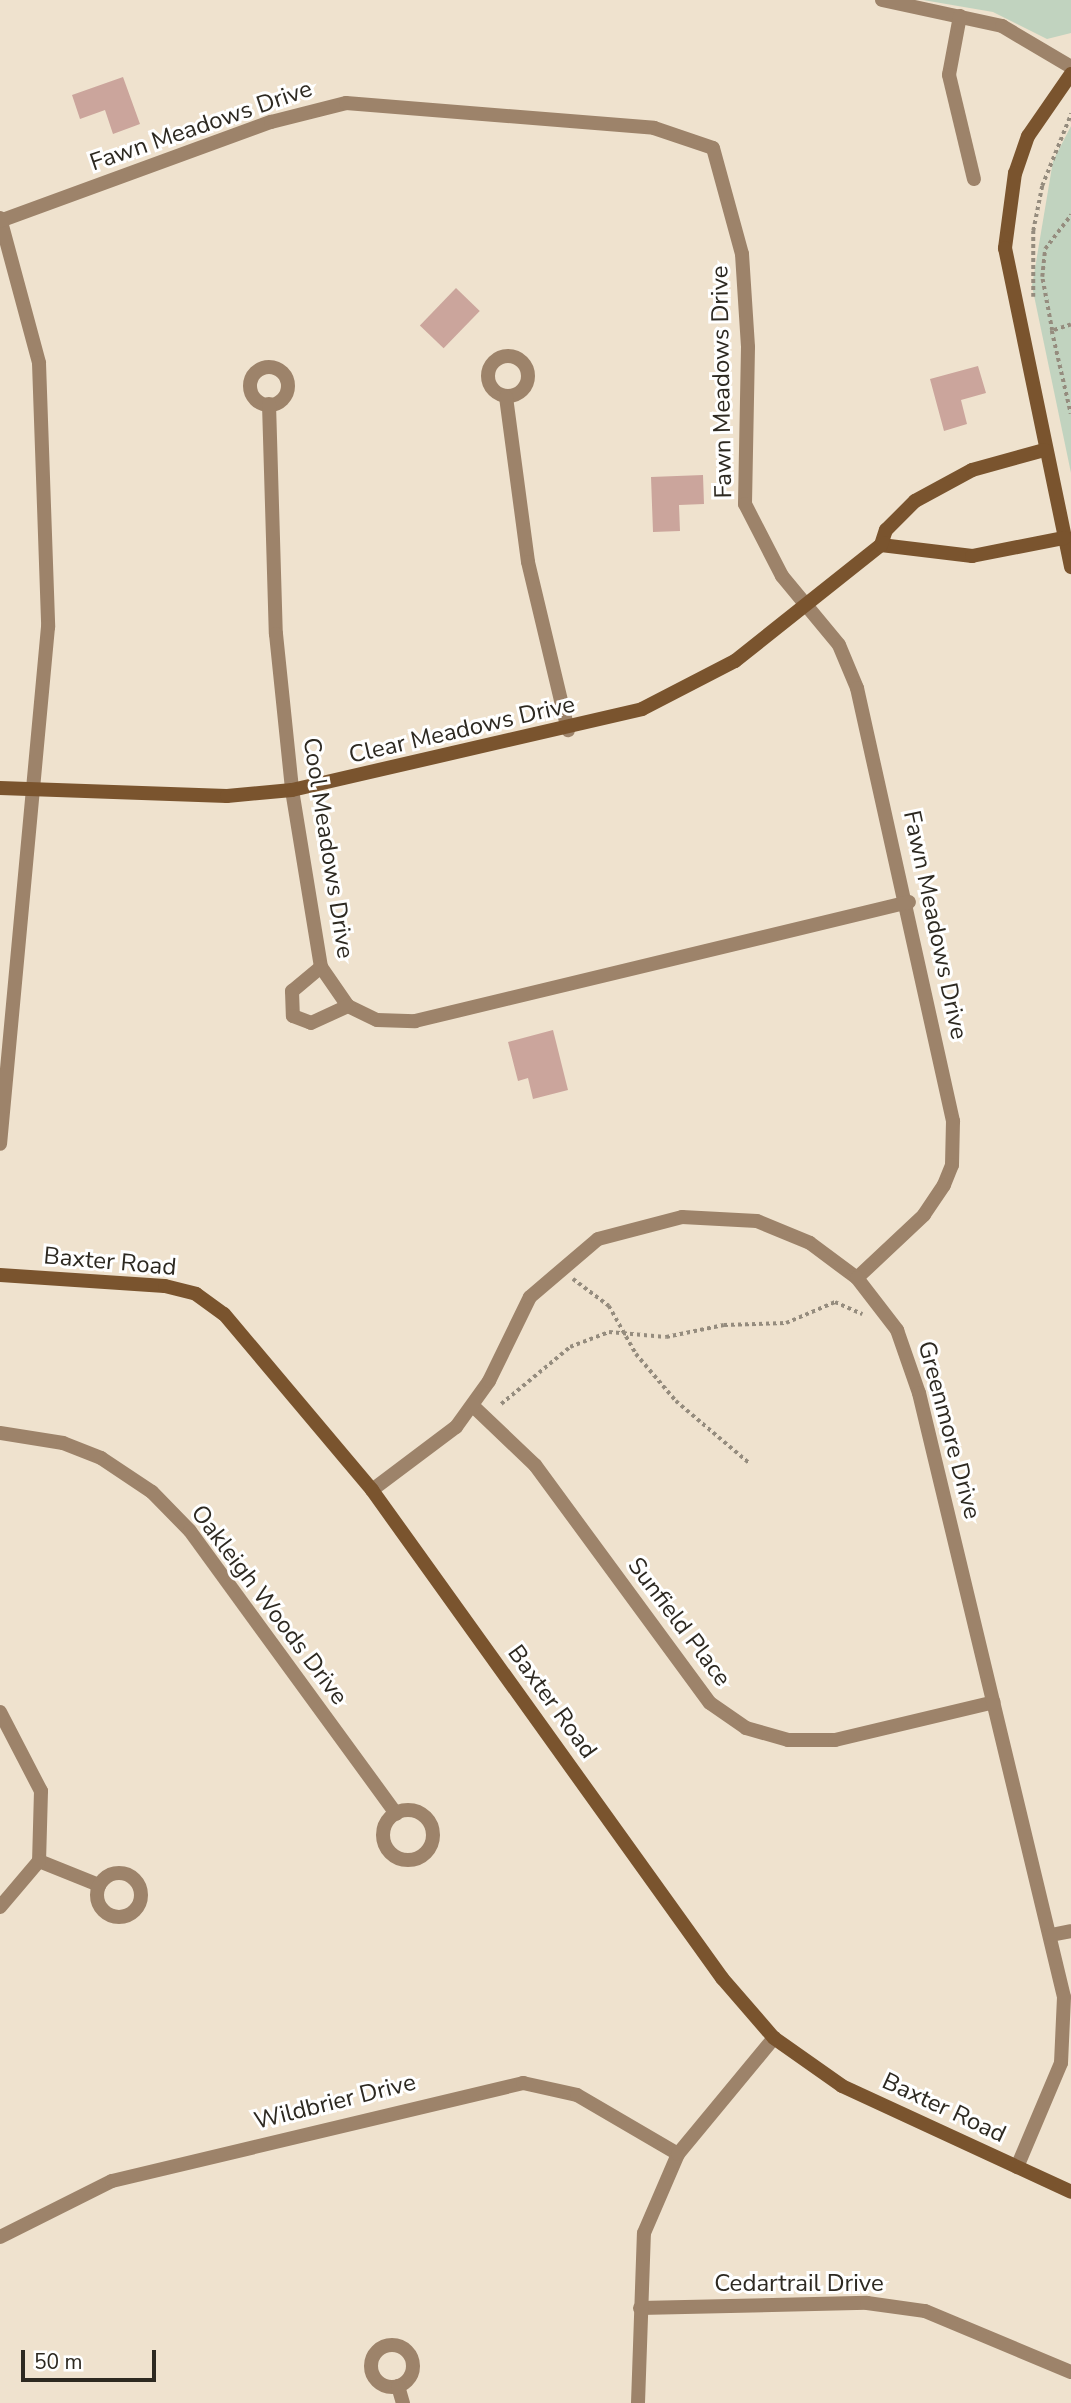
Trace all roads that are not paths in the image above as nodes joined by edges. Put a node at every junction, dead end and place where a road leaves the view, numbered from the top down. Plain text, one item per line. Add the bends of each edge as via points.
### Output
1 (882, 0) edge
2 (960, 16) junction
3 (1071, 67) edge
4 (1071, 74) edge
5 (974, 179) dead end
6 (0, 220) edge
7 (506, 397) dead end
8 (269, 404) dead end
9 (1044, 450) junction
10 (1064, 538) junction
11 (881, 545) junction
12 (1071, 567) edge
13 (804, 603) junction
14 (568, 730) junction
15 (0, 788) edge
16 (292, 790) junction
17 (36, 791) junction
18 (909, 902) junction
19 (321, 967) junction
20 (348, 1006) junction
21 (5, 1042) edge
22 (0, 1144) edge
23 (0, 1275) edge
24 (858, 1278) junction
25 (472, 1406) junction
26 (0, 1433) edge
27 (372, 1490) junction
28 (994, 1702) junction
29 (0, 1713) edge
30 (396, 1814) dead end
31 (39, 1861) junction
32 (99, 1885) dead end
33 (0, 1907) edge
34 (1071, 1931) edge
35 (1051, 1935) junction
36 (774, 2038) junction
37 (678, 2154) junction
38 (1017, 2167) junction
39 (1071, 2192) edge
40 (0, 2237) edge
41 (640, 2308) junction
42 (1071, 2372) edge
43 (398, 2386) dead end
44 (403, 2403) edge
45 (638, 2403) edge

1 - 2 street via 909,11
2 - 3 street via 1002,26
2 - 5 street via 949,75
4 - 9 street via 1028,136 1008,211 1005,248
6 - 13 street, Fawn Meadows Drive via 271,122 346,103 654,128 702,140 720,162 742,254 748,347 745,504
6 - 17 street via 39,363 48,626
7 - 14 street via 528,562
8 - 16 street, Cool Meadows Drive via 276,634
9 - 10 street
9 - 11 street, Clear Meadows Drive via 972,470 915,501 886,530
10 - 11 street via 972,555
10 - 12 street
11 - 13 street, Clear Meadows Drive
13 - 14 street, Clear Meadows Drive via 735,661 642,709
13 - 18 street, Fawn Meadows Drive via 848,664
14 - 16 street, Clear Meadows Drive
15 - 17 street, Clear Meadows Drive
16 - 17 street, Clear Meadows Drive via 227,796
16 - 19 street, Cool Meadows Drive
17 - 21 street
18 - 20 street via 415,1021 377,1020
18 - 24 street, Fawn Meadows Drive via 953,1121 952,1165 924,1215
19 - 20 street, Cool Meadows Drive
19 - 20 street via 292,991 293,1016 312,1023
21 - 22 street
23 - 27 street, Baxter Road via 165,1286 196,1294 249,1339
24 - 25 street, Greenmore Drive via 810,1243 757,1221 682,1217 598,1239 530,1297
24 - 28 street, Greenmore Drive via 909,1358
25 - 27 street, Greenmore Drive via 441,1440
25 - 28 street, Sunfield Place via 535,1465 710,1703 746,1728 788,1740 835,1740
26 - 30 street, Oakleigh Woods Drive via 62,1443 101,1458 152,1492 190,1531
27 - 36 street, Baxter Road via 722,1978
28 - 35 street, Greenmore Drive
29 - 31 street via 41,1791
31 - 32 street
31 - 33 street
34 - 35 street
35 - 38 street, Greenmore Drive via 1067,2037 1044,2112
36 - 37 street
36 - 38 street, Baxter Road via 842,2086
37 - 40 street, Wildbrier Drive via 578,2095 523,2083 112,2181
37 - 41 street via 644,2233
38 - 39 street, Baxter Road
41 - 42 street, Cedartrail Drive via 867,2303 925,2311
41 - 45 street
43 - 44 street

